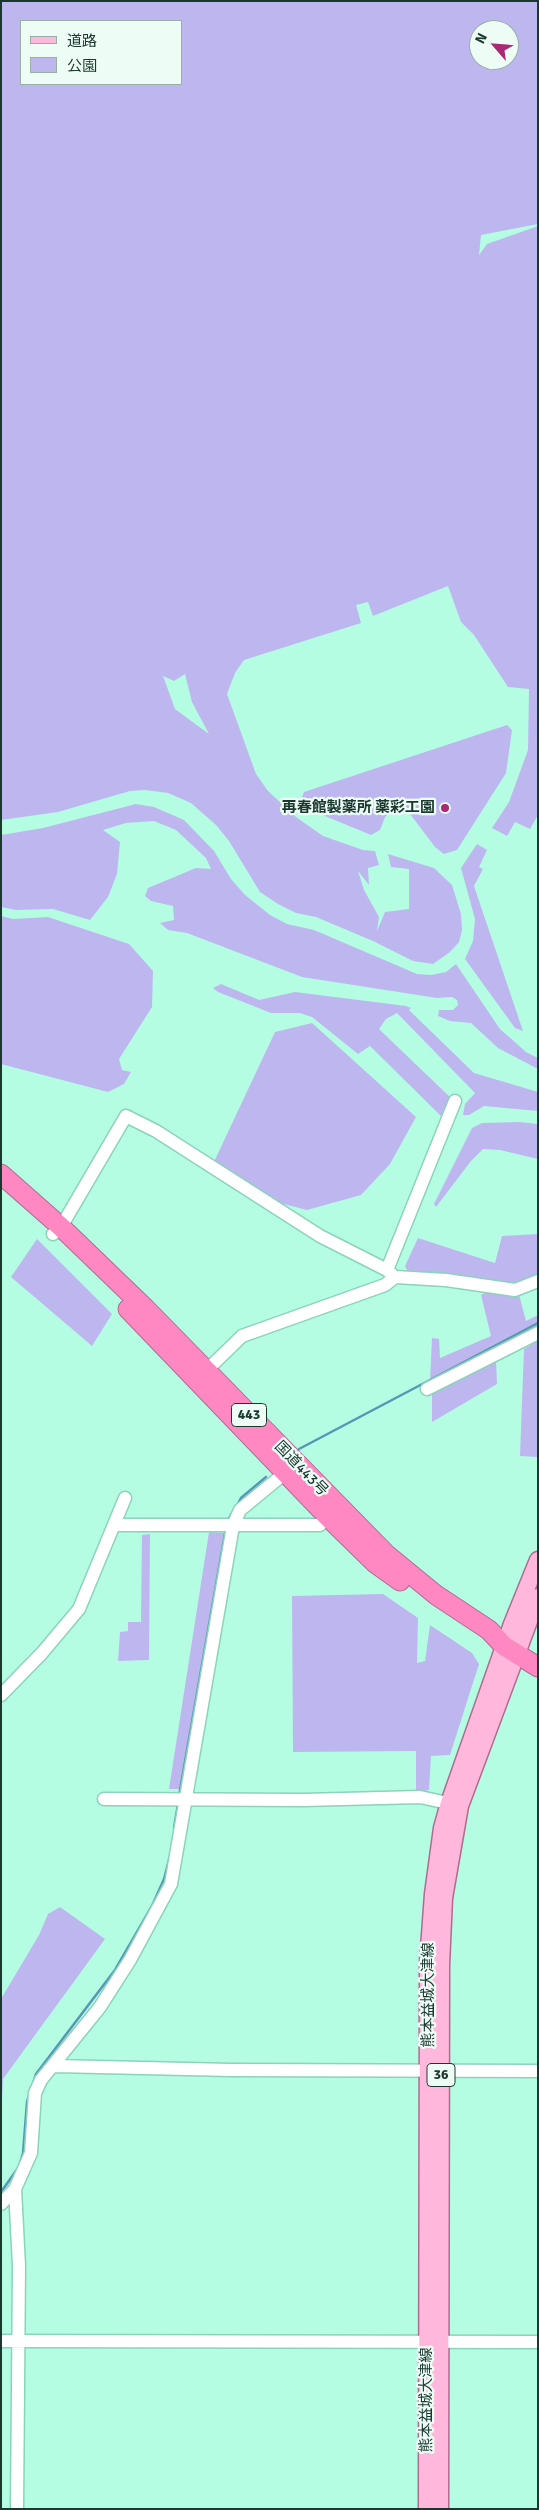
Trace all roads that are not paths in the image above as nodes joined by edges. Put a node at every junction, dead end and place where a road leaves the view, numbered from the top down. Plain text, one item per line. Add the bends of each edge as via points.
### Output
1 (456, 1102) dead end
2 (1, 1174) edge
3 (1, 1191) edge
4 (57, 1231) junction
5 (391, 1274) junction
6 (538, 1281) edge
7 (538, 1333) edge
8 (202, 1375) junction
9 (427, 1389) dead end
10 (285, 1473) junction
11 (125, 1498) dead end
12 (328, 1517) junction
13 (114, 1525) junction
14 (228, 1526) junction
15 (538, 1560) edge
16 (538, 1597) edge
17 (510, 1649) junction
18 (538, 1667) edge
19 (1, 1694) edge
20 (181, 1798) junction
21 (104, 1799) dead end
22 (454, 1804) junction
23 (55, 2066) junction
24 (435, 2069) junction
25 (538, 2071) edge
26 (16, 2189) junction
27 (1, 2204) edge
28 (434, 2340) junction
29 (1, 2341) edge
30 (19, 2341) junction
31 (538, 2342) edge
32 (17, 2509) edge
33 (427, 2509) edge
34 (440, 2509) edge

1 - 5 street
2 - 4 highway, 国道443号 / 443
3 - 4 highway, 国道443号 / 443
4 - 5 street via 126,1116 156,1131 320,1236
4 - 8 highway, 国道443号 / 443
5 - 6 street via 514,1290
5 - 8 street via 385,1285 242,1336
7 - 9 street
8 - 10 highway, 国道443号 / 443
8 - 17 highway, 国道443号 / 443 via 386,1554
10 - 12 highway, 国道443号 / 443
10 - 14 street via 240,1510
11 - 13 street
12 - 14 street via 320,1525
12 - 17 highway, 国道443号 / 443 via 375,1563 430,1604 484,1640
13 - 14 street
13 - 19 street via 79,1609
14 - 20 street
15 - 17 main road, 熊本益城大津線 / 36
16 - 17 main road, 熊本益城大津線 / 36
17 - 18 highway, 国道443号 / 443
17 - 22 main road, 熊本益城大津線 / 36
20 - 21 street
20 - 22 street via 304,1800 420,1797
20 - 23 street via 175,1866 164,1899 100,2007
22 - 24 main road, 熊本益城大津線 / 36 via 442,1828 429,1943
23 - 24 street via 231,2070
23 - 26 street via 41,2080 35,2093 31,2153
24 - 25 street
24 - 28 main road, 熊本益城大津線 / 36
26 - 27 street
26 - 30 street
28 - 30 street
28 - 31 street
28 - 33 main road, 熊本益城大津線 / 36
28 - 34 main road, 熊本益城大津線 / 36
29 - 30 street
30 - 32 street

